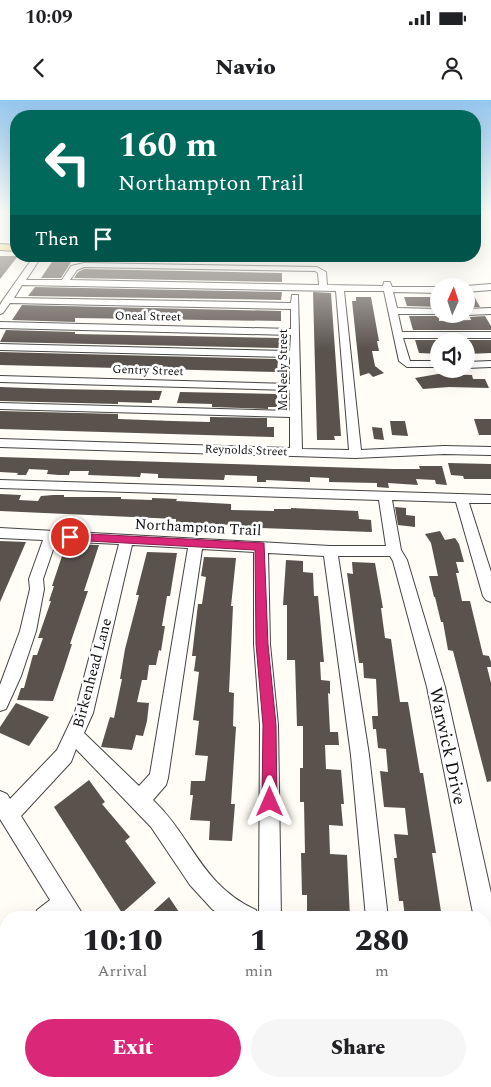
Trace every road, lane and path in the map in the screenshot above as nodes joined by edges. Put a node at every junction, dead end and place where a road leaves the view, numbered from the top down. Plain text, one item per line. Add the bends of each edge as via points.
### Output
1 (34, 262) edge
2 (83, 262) edge
3 (79, 266) junction
4 (20, 282) junction
5 (64, 283) junction
6 (387, 287) junction
7 (491, 287) edge
8 (296, 288) junction
9 (323, 288) junction
10 (475, 288) edge
11 (340, 289) junction
12 (430, 289) edge
13 (7, 300) junction
14 (295, 306) junction
15 (0, 311) edge
16 (392, 311) junction
17 (491, 311) edge
18 (430, 312) edge
19 (475, 312) edge
20 (0, 325) edge
21 (295, 332) junction
22 (398, 335) junction
23 (491, 335) edge
24 (0, 348) edge
25 (295, 354) junction
26 (430, 364) edge
27 (491, 364) edge
28 (475, 365) edge
29 (0, 379) edge
30 (295, 387) junction
31 (0, 406) edge
32 (296, 414) junction
33 (0, 443) edge
34 (491, 451) edge
35 (296, 452) junction
36 (355, 454) junction
37 (0, 484) edge
38 (385, 496) junction
39 (461, 498) junction
40 (491, 499) edge
41 (0, 533) edge
42 (52, 536) junction
43 (126, 539) junction
44 (196, 544) junction
45 (261, 546) junction
46 (330, 551) junction
47 (394, 551) junction
48 (491, 596) edge
49 (0, 703) edge
50 (74, 736) junction
51 (139, 801) junction
52 (5, 808) edge
53 (69, 910) edge
54 (234, 911) edge
55 (270, 911) edge
56 (377, 911) edge
57 (484, 911) edge

1 - 4 street
2 - 3 street
3 - 5 street
3 - 9 street via 317,269 322,272
4 - 5 street
4 - 13 street
5 - 8 street
6 - 11 street
6 - 12 street
6 - 16 street
7 - 10 street
8 - 9 street
8 - 14 street, McNeely Street
9 - 11 street
11 - 36 street
13 - 14 street
13 - 15 street
14 - 21 street, McNeely Street
16 - 18 street
16 - 22 street
17 - 19 street
20 - 21 street, Oneal Street
21 - 25 street, McNeely Street
22 - 23 street
22 - 26 street via 407,364
24 - 25 street
25 - 30 street, McNeely Street
27 - 28 street
29 - 30 street, Gentry Street
30 - 32 street, McNeely Street
31 - 32 street
32 - 35 street, McNeely Street
33 - 35 street, Reynolds Street
34 - 36 street, Reynolds Street
35 - 36 street, Reynolds Street
37 - 38 street
38 - 39 street
38 - 47 street, Warwick Drive
39 - 40 street
39 - 48 street
41 - 42 street, Northampton Trail
42 - 43 street, Northampton Trail
42 - 49 street via 36,579 37,589 28,631
43 - 44 street, Northampton Trail
43 - 50 street, Birkenhead Lane via 84,713
44 - 45 street, Northampton Trail
44 - 51 street via 159,778
45 - 46 street, Northampton Trail
45 - 55 street via 262,644 269,725
46 - 47 street, Northampton Trail
46 - 56 street via 360,754
47 - 57 street, Warwick Drive via 400,560 436,687
50 - 51 street via 98,755
50 - 52 street, Birkenhead Lane via 64,756
51 - 54 street via 160,822 198,880 215,898
52 - 53 street

